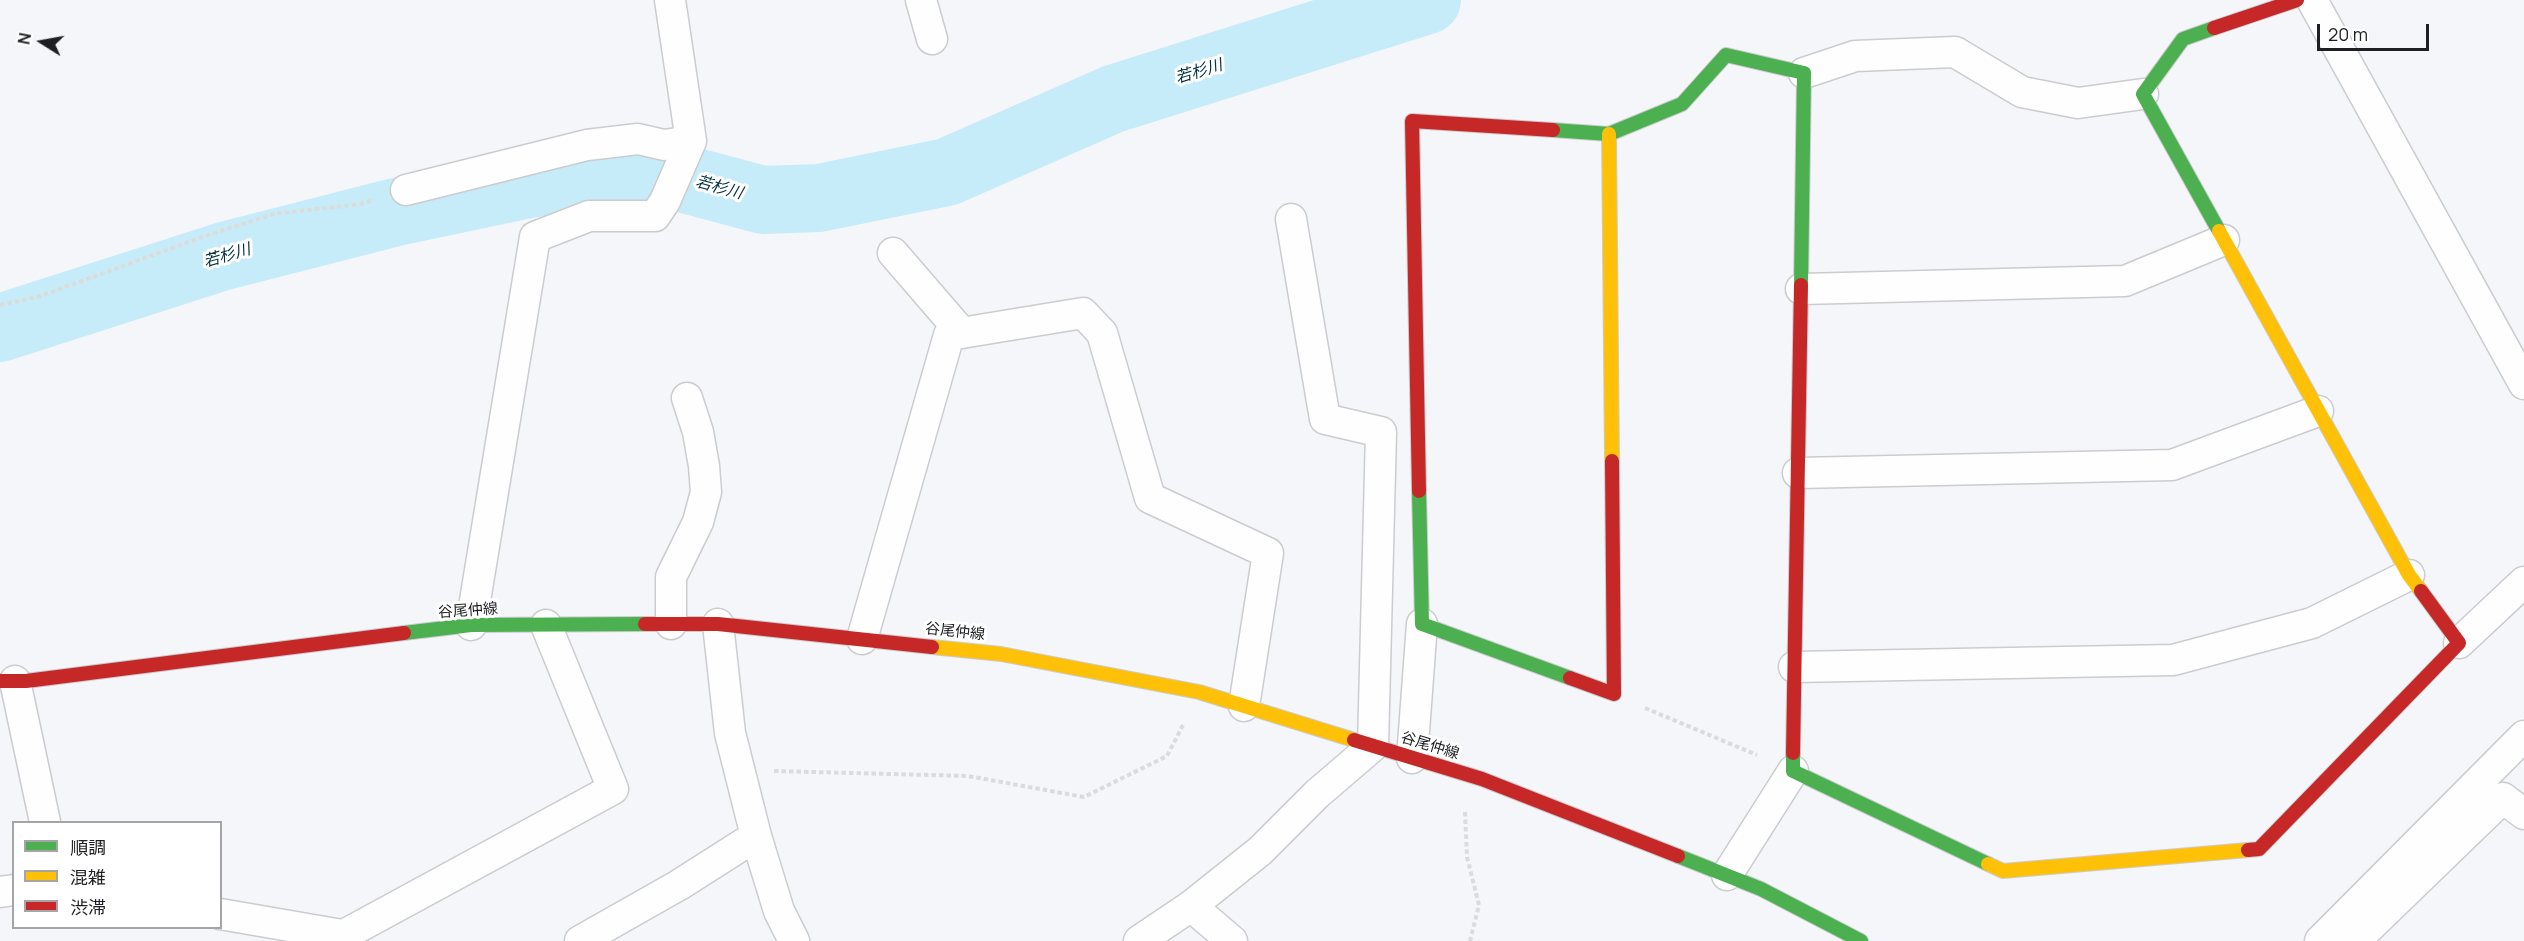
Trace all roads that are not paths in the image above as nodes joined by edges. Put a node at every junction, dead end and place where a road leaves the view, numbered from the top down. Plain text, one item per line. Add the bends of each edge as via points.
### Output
1 (670, 0) edge
2 (921, 0) edge
3 (2297, 0) edge
4 (2312, 0) edge
5 (932, 39) dead end
6 (1804, 73) junction
7 (2143, 94) junction
8 (1609, 134) junction
9 (691, 141) junction
10 (406, 190) road end
11 (1291, 219) dead end
12 (2223, 240) junction
13 (892, 253) dead end
14 (1801, 289) junction
15 (962, 333) junction
16 (2524, 384) edge
17 (687, 398) dead end
18 (2318, 411) junction
19 (1798, 473) junction
20 (2409, 575) junction
21 (2524, 582) edge
22 (671, 624) junction
23 (718, 624) junction
24 (1422, 624) junction
25 (471, 625) junction
26 (546, 625) junction
27 (862, 639) junction
28 (2458, 643) junction
29 (1794, 667) junction
30 (8, 681) edge
31 (1244, 706) junction
32 (2524, 736) edge
33 (1373, 746) junction
34 (1412, 758) junction
35 (1793, 771) junction
36 (2524, 814) edge
37 (45, 821) edge
38 (756, 836) junction
39 (1726, 875) junction
40 (1191, 906) junction
41 (222, 915) edge
42 (337, 938) edge
43 (580, 941) edge
44 (794, 941) edge
45 (1139, 941) edge
46 (1232, 941) edge
47 (1861, 941) edge
48 (2320, 941) edge
49 (2355, 941) edge

1 - 9 street
2 - 5 street
3 - 7 street via 2183,39
4 - 16 street
6 - 7 street via 1855,56 1955,52 2022,92 2078,103
6 - 8 street via 1726,55 1682,104
6 - 14 street
7 - 12 street
8 - 24 street via 1412,121
8 - 24 street via 1614,694
9 - 10 street via 664,145 638,139 587,145
9 - 25 street via 655,216 589,216 535,237
11 - 33 street via 1325,419 1381,432
12 - 14 street via 2126,281
12 - 18 street
13 - 15 street
14 - 19 street
15 - 27 street via 949,335
15 - 31 street via 1083,313 1102,333 1150,498 1268,553
17 - 22 street via 698,432 706,492 698,522 671,577
18 - 19 street via 2172,465
18 - 20 street
19 - 29 street
20 - 28 street
20 - 29 street via 2312,623 2173,660
21 - 28 street
22 - 23 street, 谷尾仲線
22 - 26 street, 谷尾仲線
23 - 27 street, 谷尾仲線
23 - 38 street via 730,733
24 - 34 street
25 - 26 street, 谷尾仲線
25 - 30 street, 谷尾仲線
26 - 42 street via 614,789
27 - 31 street, 谷尾仲線 via 1001,654 1199,692
28 - 35 street via 2259,849 2003,871
29 - 35 street
30 - 37 street
31 - 33 street, 谷尾仲線
32 - 48 street
33 - 34 street, 谷尾仲線
33 - 40 street via 1260,851
34 - 39 street, 谷尾仲線 via 1462,773
35 - 39 street
36 - 49 street via 2503,798
38 - 43 street
38 - 44 street via 779,911
39 - 47 street, 谷尾仲線
40 - 45 street
40 - 46 street
41 - 42 street

